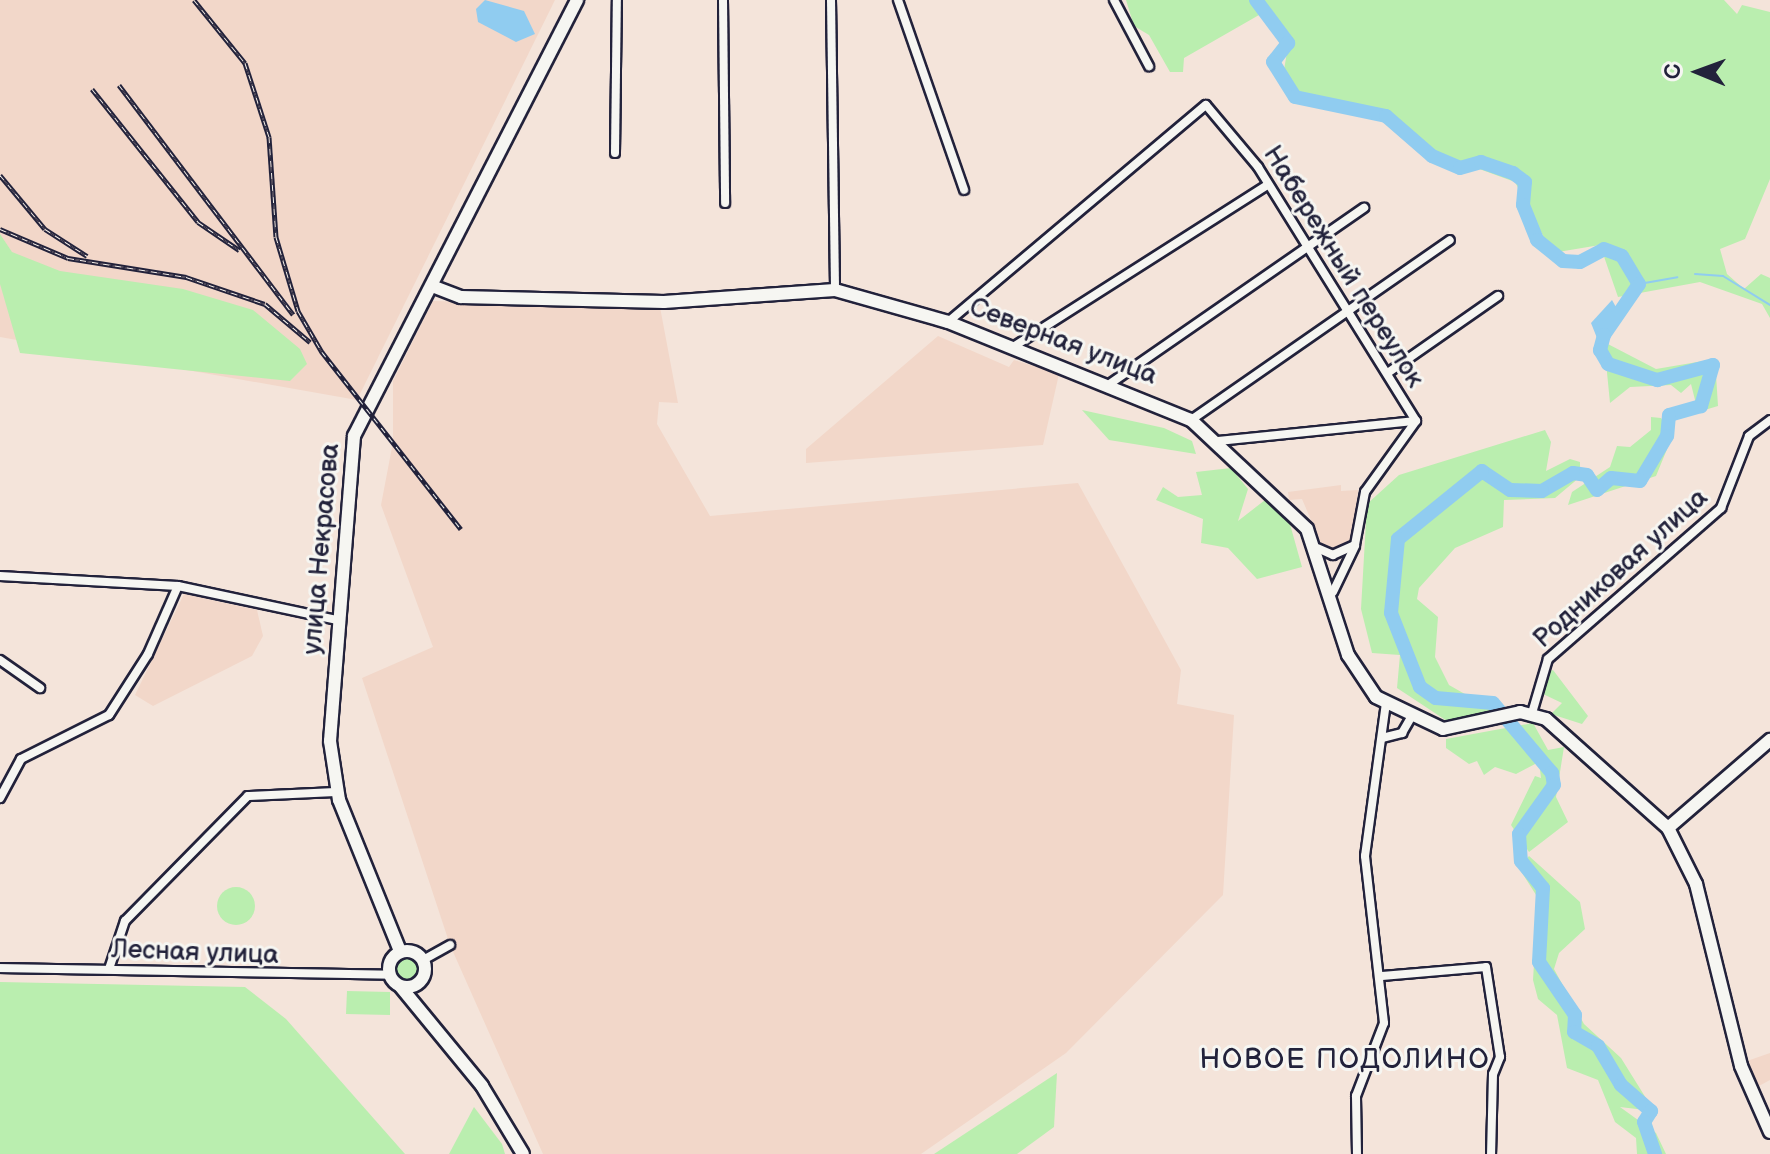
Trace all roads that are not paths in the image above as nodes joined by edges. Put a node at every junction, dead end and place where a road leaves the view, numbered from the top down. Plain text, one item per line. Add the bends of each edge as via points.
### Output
1 (577, 0) edge
2 (617, 0) edge
3 (723, 0) edge
4 (831, 0) edge
5 (898, 0) edge
6 (1114, 0) edge
7 (1149, 66) dead end
8 (615, 153) dead end
9 (1266, 186) junction
10 (964, 190) dead end
11 (725, 203) dead end
12 (1364, 208) dead end
13 (1450, 240) dead end
14 (1305, 249) junction
15 (432, 286) junction
16 (835, 290) junction
17 (1498, 296) dead end
18 (1348, 310) junction
19 (948, 322) junction
20 (1013, 347) junction
21 (1389, 372) junction
22 (1111, 383) junction
23 (1191, 420) junction
24 (1770, 420) edge
25 (1416, 421) junction
26 (1218, 441) junction
27 (1355, 545) junction
28 (1317, 548) junction
29 (0, 576) edge
30 (178, 586) junction
31 (1333, 592) junction
32 (336, 620) junction
33 (0, 660) edge
34 (40, 688) dead end
35 (1386, 703) junction
36 (1532, 713) junction
37 (1412, 716) junction
38 (1382, 738) junction
39 (1770, 740) edge
40 (337, 792) junction
41 (0, 798) edge
42 (1668, 828) junction
43 (450, 945) dead end
44 (400, 951) junction
45 (423, 960) junction
46 (0, 968) edge
47 (109, 969) junction
48 (389, 975) junction
49 (1382, 976) junction
50 (421, 981) junction
51 (400, 986) junction
52 (425, 1011) junction
53 (1770, 1132) edge
54 (523, 1154) edge
55 (1357, 1154) edge
56 (1491, 1154) edge

1 - 15 street, улица Некрасова
2 - 8 street
3 - 11 street
4 - 16 street
5 - 10 street
6 - 7 street
9 - 14 street, Набережный переулок
9 - 19 street, Набережный переулок via 1206,105
9 - 20 street
12 - 14 street
13 - 18 street
14 - 18 street, Набережный переулок
14 - 22 street
15 - 16 street, Северная улица via 461,297 664,302
15 - 32 street, улица Некрасова via 354,436
16 - 19 street, Северная улица
17 - 21 street
18 - 21 street, Набережный переулок
18 - 23 street
19 - 20 street, Северная улица
20 - 22 street, Северная улица
21 - 25 street, Набережный переулок
22 - 23 street, Северная улица
23 - 26 street, Северная улица
24 - 36 street, Родниковая улица via 1749,436 1721,508 1548,659
25 - 26 street
25 - 27 street, Набережный переулок via 1365,492
26 - 28 street, Северная улица via 1295,511
27 - 28 street via 1333,555
27 - 31 street, Набережный переулок
28 - 31 street, Северная улица
29 - 30 street
30 - 32 street
30 - 41 street via 148,654 109,715 21,759
31 - 35 street, Северная улица via 1355,671
32 - 40 street, улица Некрасова via 330,741
33 - 34 street
35 - 37 street, Северная улица
35 - 38 street
36 - 37 street, Северная улица via 1454,730
36 - 42 street via 1565,733
37 - 38 street via 1402,733
38 - 49 street via 1365,840
39 - 42 street
40 - 44 street, улица Некрасова
40 - 47 street via 248,796 125,921
42 - 53 street via 1696,884 1741,1066
43 - 45 street
44 - 45 street
44 - 48 street
45 - 50 street
46 - 47 street, Лесная улица
47 - 48 street, Лесная улица
48 - 51 street
49 - 55 street via 1384,1023 1356,1096
49 - 56 street via 1486,967 1500,1057 1493,1074
50 - 51 street
50 - 52 street
51 - 52 street
52 - 54 street

